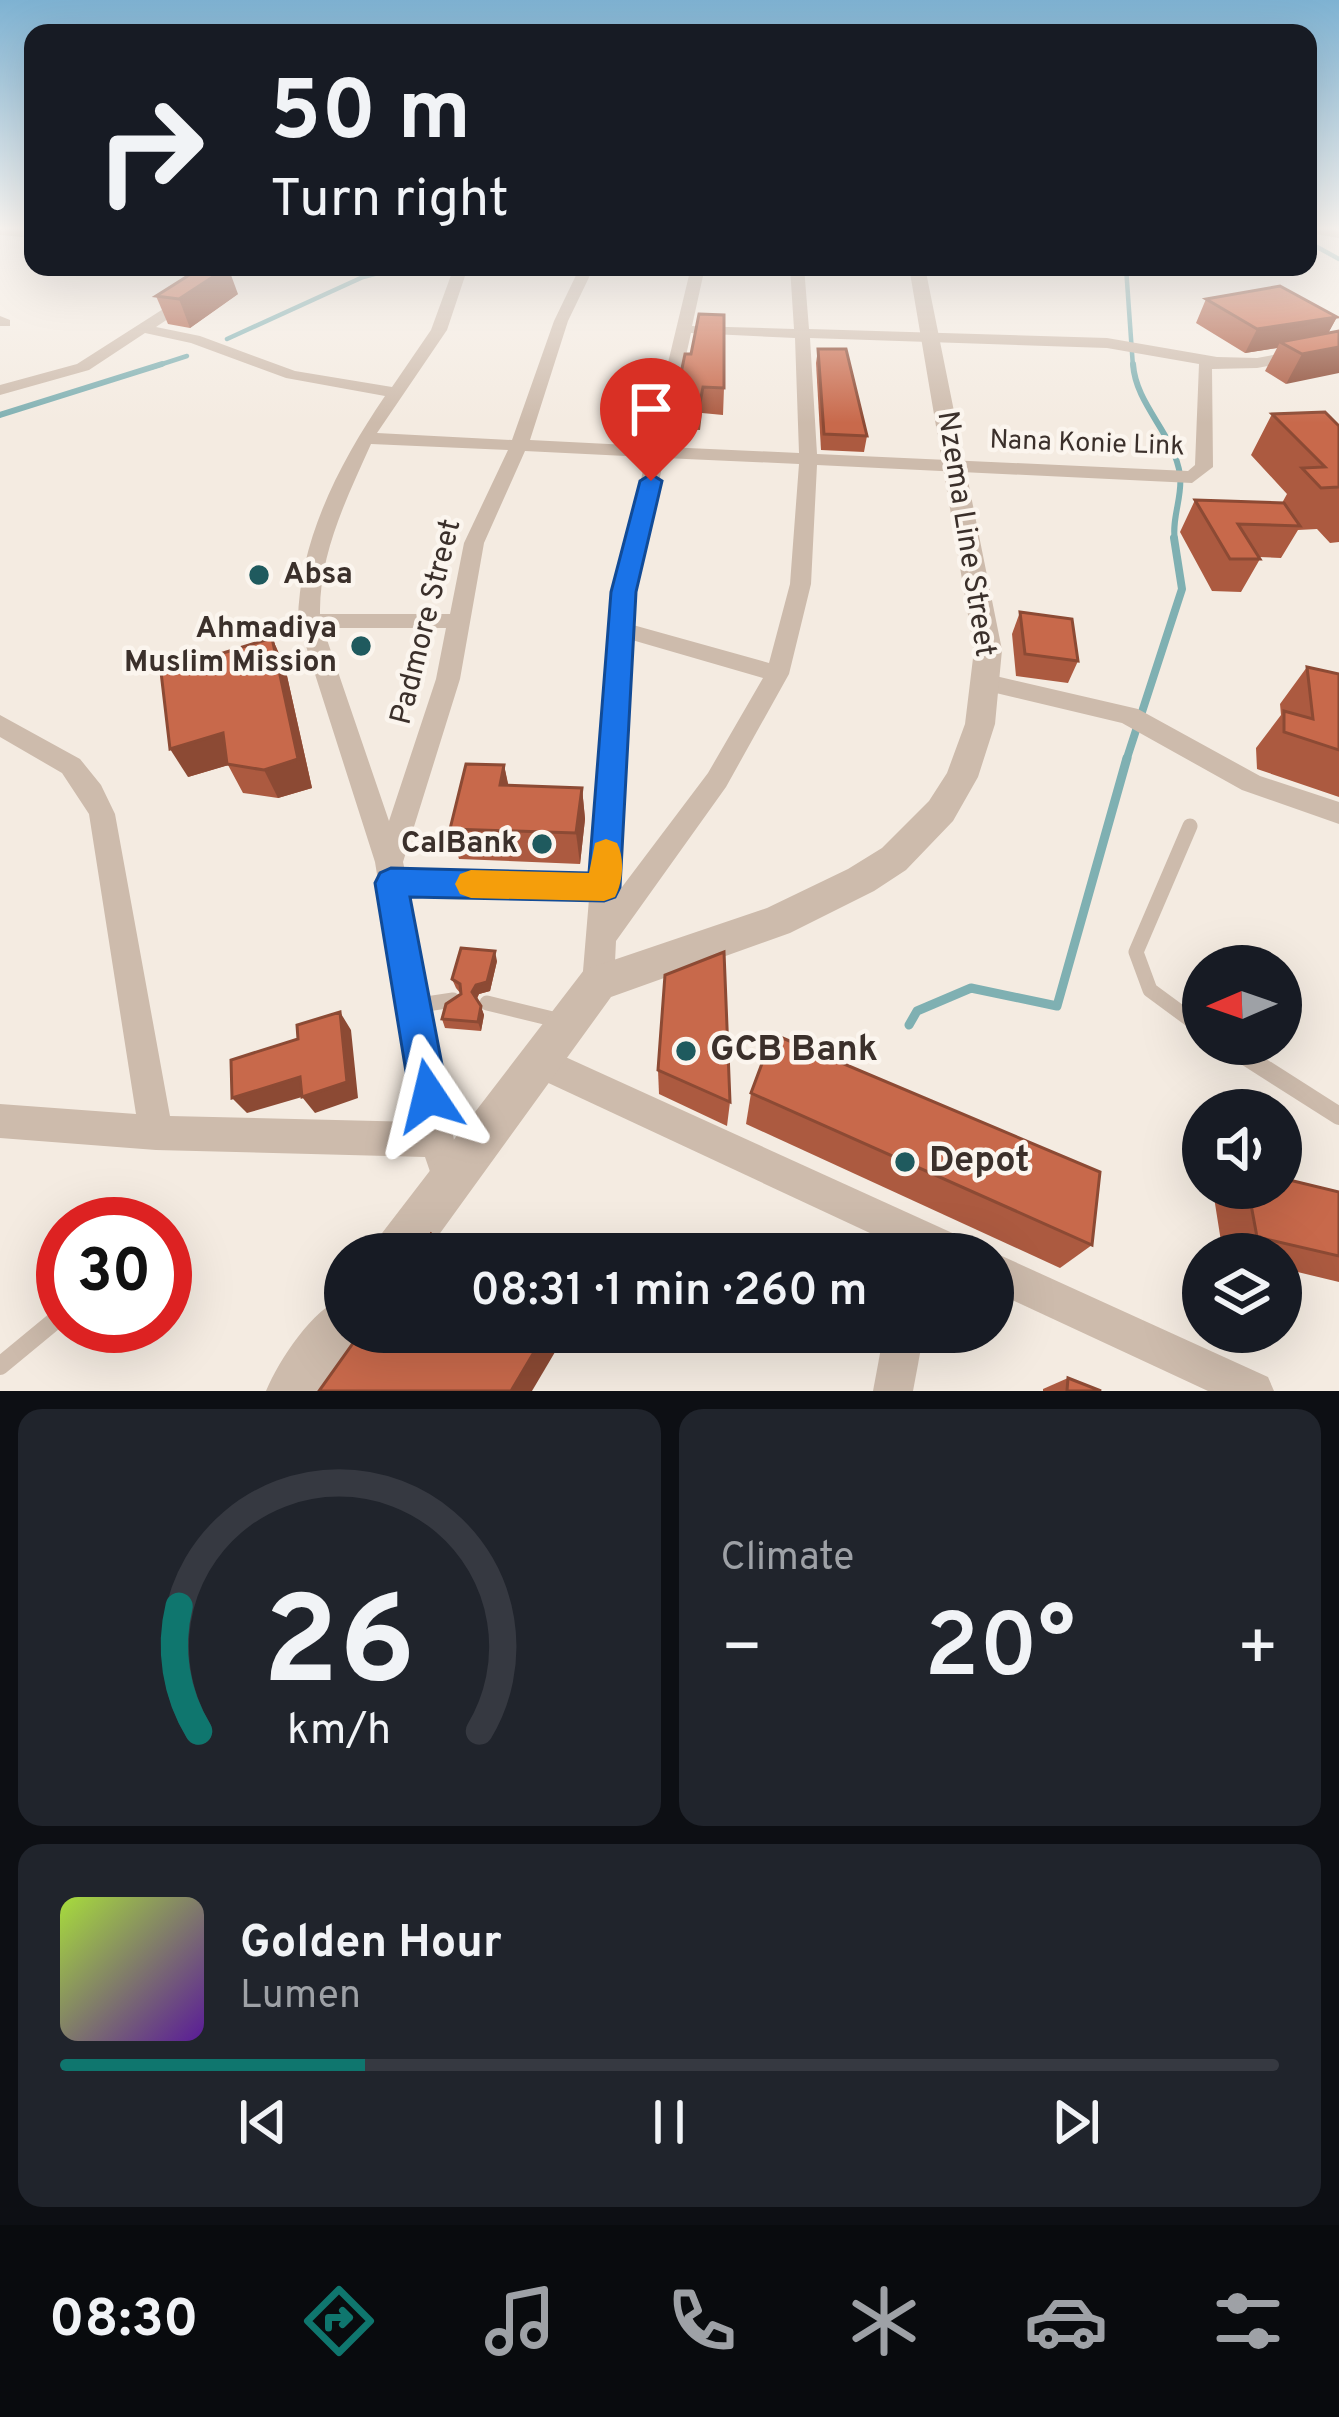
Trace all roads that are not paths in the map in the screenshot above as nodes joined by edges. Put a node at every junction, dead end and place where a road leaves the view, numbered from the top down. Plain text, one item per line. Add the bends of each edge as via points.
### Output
1 (200, 293) edge
2 (452, 293) edge
3 (575, 293) edge
4 (691, 293) edge
5 (799, 293) edge
6 (922, 293) edge
7 (146, 329) junction
8 (681, 330) junction
9 (802, 333) junction
10 (932, 339) junction
11 (1339, 348) edge
12 (1216, 362) junction
13 (0, 390) edge
14 (396, 393) junction
15 (365, 439) junction
16 (520, 443) junction
17 (659, 449) junction
18 (808, 458) junction
19 (956, 466) junction
20 (309, 621) junction
21 (459, 621) junction
22 (620, 629) junction
23 (777, 674) junction
24 (987, 683) junction
25 (0, 724) edge
26 (1339, 813) edge
27 (1190, 826) dead end
28 (390, 873) junction
29 (604, 887) junction
30 (600, 938) junction
31 (598, 983) junction
32 (453, 1000) edge
33 (487, 1004) dead end
34 (413, 1006) junction
35 (1182, 1016) edge
36 (568, 1023) junction
37 (539, 1061) junction
38 (1259, 1065) edge
39 (1339, 1116) edge
40 (0, 1121) edge
41 (157, 1132) junction
42 (444, 1161) junction
43 (407, 1233) edge
44 (893, 1233) edge
45 (1014, 1280) edge
46 (36, 1336) edge
47 (324, 1349) edge
48 (900, 1353) edge
49 (0, 1366) edge
50 (292, 1391) edge
51 (893, 1391) edge
52 (1254, 1391) edge

1 - 7 street
2 - 14 street via 439,330
3 - 16 street, Padmore Street
4 - 8 street
5 - 9 street
6 - 10 street, Nzema Line Street
7 - 13 street via 83,367
7 - 14 street via 195,338 292,375
8 - 9 street
8 - 17 street
9 - 10 street
9 - 18 street
10 - 12 street via 1107,343
10 - 19 street, Nzema Line Street
11 - 12 street
12 - 19 street, Nana Konie Link via 1202,376 1200,474
14 - 15 street
15 - 16 street, Nana Konie Link
15 - 20 street via 309,579
16 - 17 street, Nana Konie Link
16 - 21 street, Padmore Street via 475,543
17 - 18 street, Nana Konie Link
17 - 22 street
18 - 19 street, Nana Konie Link
18 - 23 street via 802,575
19 - 24 street, Nzema Line Street
20 - 21 street
20 - 28 street
21 - 28 street, Padmore Street
22 - 23 street
22 - 29 street
23 - 30 street via 712,789
24 - 26 street via 1129,715 1251,783
24 - 31 street, Nzema Line Street via 962,777 894,859 778,921
25 - 41 street via 64,758 95,797
27 - 35 lane via 1136,952 1138,975 1153,997
28 - 29 street
28 - 34 street
29 - 30 street
30 - 31 street
31 - 36 street
32 - 34 lane
33 - 36 lane
34 - 42 street
36 - 37 street
37 - 42 street
37 - 44 street
38 - 39 lane
40 - 41 street
41 - 42 street
42 - 43 street
45 - 52 street
46 - 49 lane
47 - 50 street
48 - 51 street

